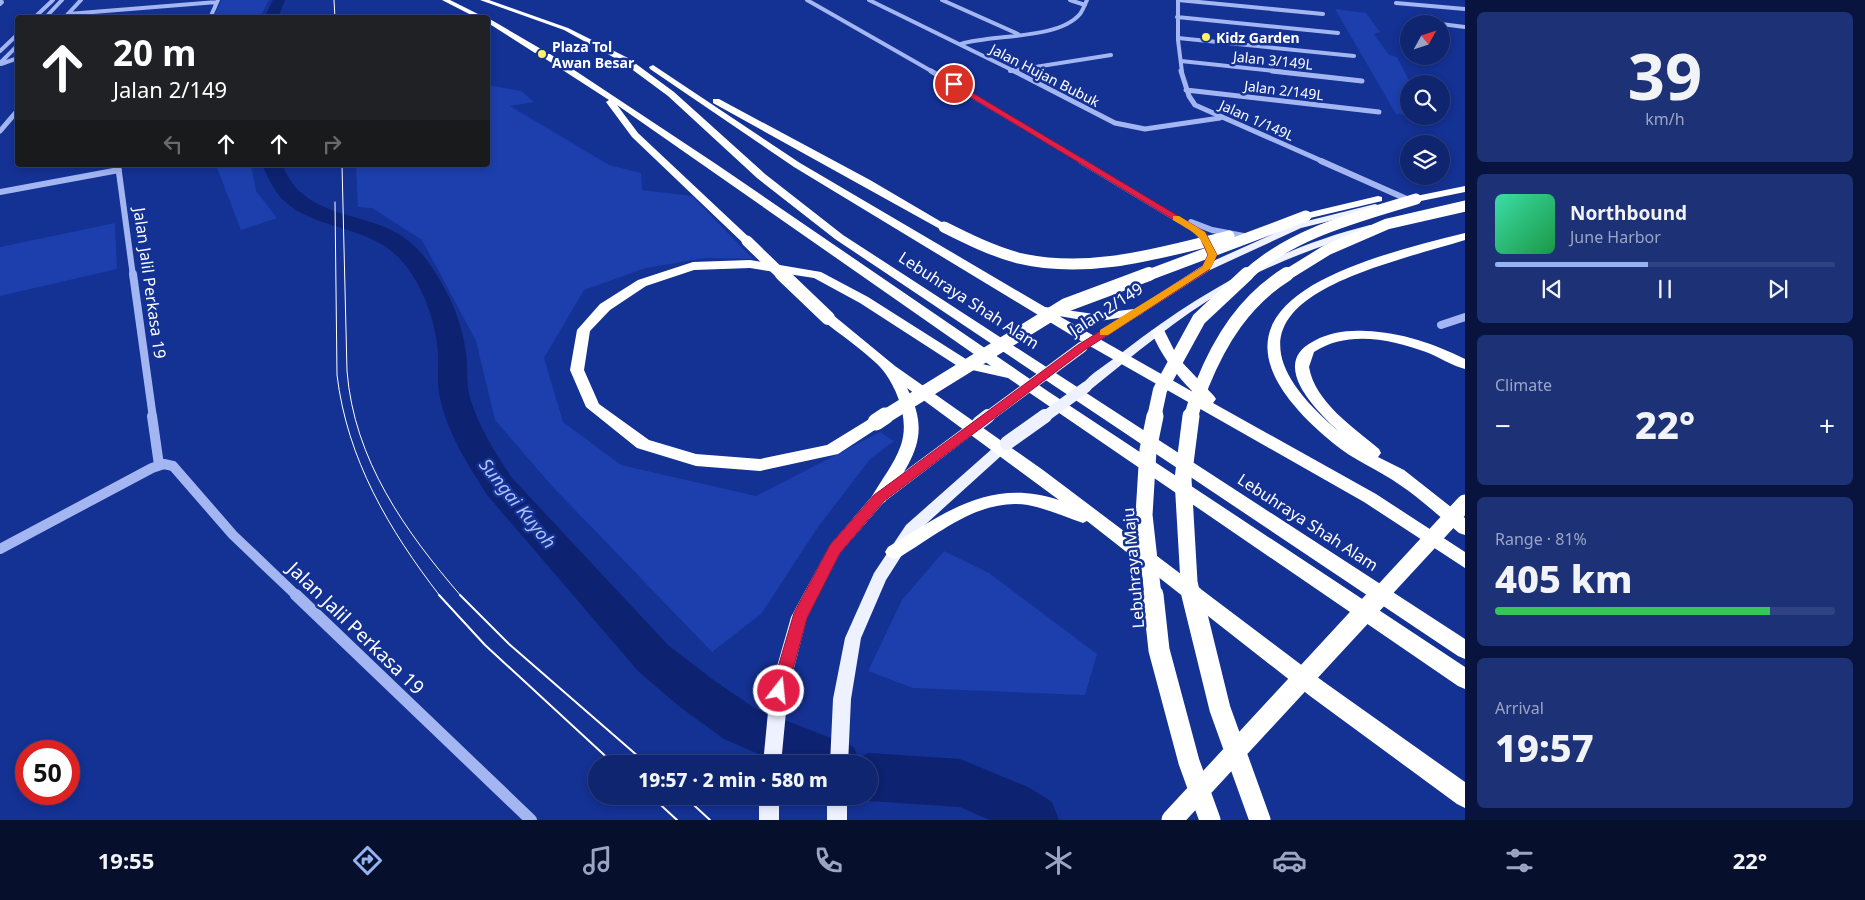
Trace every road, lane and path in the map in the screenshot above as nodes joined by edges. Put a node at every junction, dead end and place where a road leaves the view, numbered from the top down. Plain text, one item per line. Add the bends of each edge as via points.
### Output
1 (53, 0) edge
2 (62, 0) edge
3 (82, 0) edge
4 (445, 0) edge
5 (483, 0) edge
6 (807, 0) edge
7 (870, 0) edge
8 (942, 0) edge
9 (1070, 0) edge
10 (1087, 0) edge
11 (1178, 0) edge
12 (218, 1) edge
13 (492, 1) edge
14 (1396, 3) dead end
15 (1085, 6) junction
16 (1465, 9) edge
17 (1323, 14) dead end
18 (37, 15) edge
19 (48, 15) edge
20 (68, 15) edge
21 (77, 15) edge
22 (211, 15) edge
23 (477, 15) edge
24 (1177, 17) junction
25 (490, 21) edge
26 (1450, 27) edge
27 (1465, 28) edge
28 (1338, 33) dead end
29 (1018, 34) junction
30 (15, 37) edge
31 (1178, 38) junction
32 (961, 44) junction
33 (15, 48) edge
34 (0, 51) edge
35 (12, 51) junction
36 (538, 51) dead end
37 (15, 54) edge
38 (1111, 54) dead end
39 (547, 56) dead end
40 (1354, 56) dead end
41 (15, 57) edge
42 (3, 58) edge
43 (625, 60) junction
44 (1181, 61) junction
45 (0, 64) edge
46 (1010, 71) junction
47 (1362, 81) dead end
48 (684, 89) junction
49 (1186, 90) junction
50 (602, 92) junction
51 (1379, 112) dead end
52 (15, 114) edge
53 (1220, 118) junction
54 (0, 131) edge
55 (119, 167) edge
56 (1465, 188) edge
57 (0, 192) edge
58 (1412, 200) junction
59 (1465, 205) edge
60 (1172, 216) junction
61 (1306, 216) junction
62 (1465, 236) edge
63 (1271, 239) junction
64 (1206, 268) junction
65 (1029, 303) junction
66 (1137, 311) junction
67 (1465, 317) edge
68 (1441, 325) dead end
69 (1158, 331) junction
70 (1087, 344) junction
71 (1120, 362) junction
72 (1465, 365) edge
73 (890, 369) junction
74 (1015, 376) junction
75 (1233, 422) junction
76 (975, 425) junction
77 (1004, 446) junction
78 (156, 466) junction
79 (1405, 480) junction
80 (879, 498) junction
81 (1465, 503) edge
82 (1105, 526) junction
83 (1465, 528) edge
84 (0, 549) edge
85 (894, 552) junction
86 (1465, 561) edge
87 (1465, 650) edge
88 (1465, 678) edge
89 (773, 755) edge
90 (839, 755) edge
91 (1465, 796) edge
92 (769, 805) edge
93 (837, 805) edge
94 (531, 820) edge
95 (769, 820) edge
96 (837, 820) edge
97 (1172, 820) edge
98 (1210, 820) edge
99 (1260, 820) edge

1 - 18 street
2 - 19 street
3 - 20 street
4 - 23 highway
5 - 13 highway, Lebuhraya Shah Alam
6 - 60 street via 908,56
7 - 32 street, Jalan Hujan Bubuk
8 - 29 street
9 - 15 street
10 - 15 street
11 - 17 street
11 - 24 street
12 - 21 street
12 - 22 street
13 - 43 highway, Lebuhraya Shah Alam via 566,29
14 - 16 street
15 - 29 street via 1064,24
24 - 28 street
24 - 31 street
25 - 36 highway
26 - 27 street
29 - 32 street
30 - 34 street
31 - 40 street
31 - 44 street
32 - 46 street, Jalan Hujan Bubuk
33 - 35 street
35 - 37 street
35 - 42 street
38 - 46 street
39 - 50 highway
41 - 45 street
42 - 45 street
43 - 48 highway via 652,66
43 - 87 highway, Lebuhraya Shah Alam via 671,94 761,176 838,237
44 - 47 street, Jalan 3/149L
44 - 49 street
46 - 53 street, Jalan Hujan Bubuk via 1130,128 1144,129
48 - 61 highway, bridge via 715,100 991,250 1030,261 1108,264
48 - 65 highway via 797,165
49 - 51 street, Jalan 2/149L
49 - 53 street, Jalan 1/149L via 1195,105
50 - 73 highway, bridge via 635,135 828,318
50 - 74 highway
52 - 54 street
53 - 58 street, Jalan 1/149L
55 - 57 street
55 - 78 street, Jalan Jalil Perkasa 19
56 - 58 highway, Lebuhraya Maju
58 - 61 highway, bridge via 1378,199
58 - 63 main road, Jalan 2/149 via 1298,226
58 - 98 highway, Lebuhraya Maju, bridge via 1303,238 1260,262 1199,319 1160,390 1148,450 1144,515 1158,640 1189,762
59 - 69 main road via 1367,228 1307,248 1241,277
59 - 99 highway, bridge via 1386,224 1327,250 1278,280 1256,297 1230,330 1213,357 1192,411 1183,479 1189,582 1220,709
60 - 63 street via 1212,230
60 - 64 street via 1202,234 1213,255
61 - 74 highway, bridge via 1066,305 876,422 832,450 760,464 696,460 643,444 593,407 577,370 584,330 605,306 642,283 693,266 750,264 817,276 864,300 964,364
62 - 79 highway via 1354,270 1304,294 1286,310 1272,335 1271,350 1276,368 1288,389 1340,441
63 - 64 main road, Jalan 2/149
64 - 66 main road, Jalan 2/149
65 - 66 highway via 1055,312 1094,318
65 - 70 highway
66 - 70 main road, Jalan 2/149
67 - 68 street
69 - 71 main road
69 - 75 highway via 1164,350 1176,367
70 - 71 highway
70 - 76 main road, Jalan 2/149, bridge
71 - 75 highway
71 - 77 main road, bridge
72 - 79 highway via 1403,341 1362,335 1328,338 1309,349 1303,358 1301,368 1314,396
73 - 76 highway
73 - 80 highway via 910,410 913,431 905,455
74 - 88 highway
75 - 86 highway via 1370,498
76 - 77 highway
76 - 80 main road, Jalan 2/149
77 - 82 highway
77 - 85 main road via 911,529
78 - 84 street
78 - 94 street, Jalan Jalil Perkasa 19 via 173,466 233,535
79 - 83 highway
80 - 89 main road, Jalan 2/149 via 835,549 800,617 779,691
81 - 97 highway, bridge
82 - 85 highway via 1070,510 1030,498 1003,497 972,505
82 - 91 highway via 1317,689
85 - 90 main road via 879,577 853,638 842,699
92 - 95 main road
93 - 96 main road

